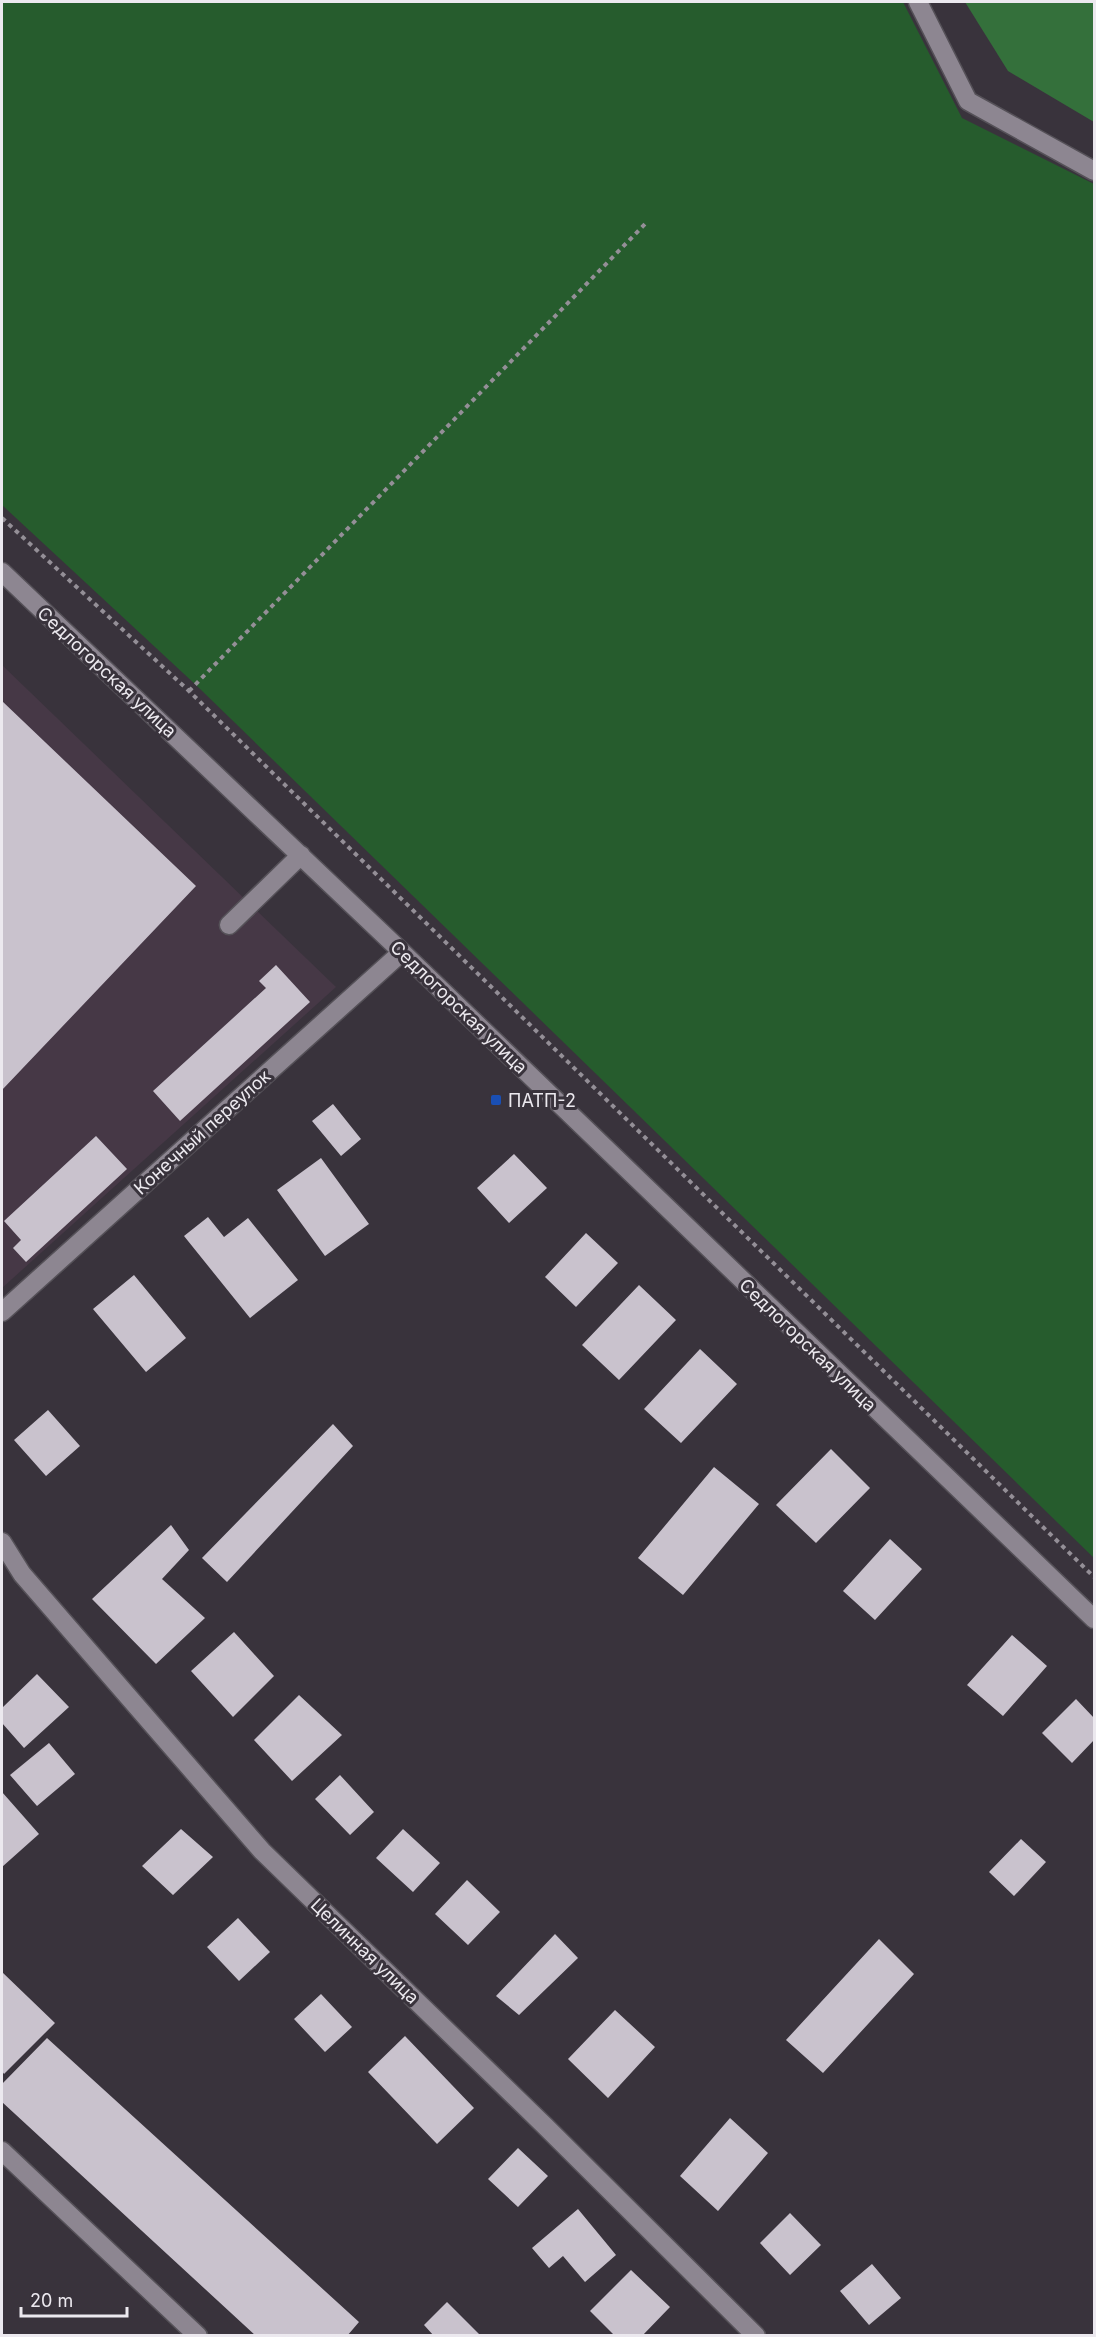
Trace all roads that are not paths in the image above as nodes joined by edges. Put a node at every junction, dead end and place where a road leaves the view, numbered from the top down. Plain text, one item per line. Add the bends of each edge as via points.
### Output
1 (918, 2) edge
2 (1095, 171) edge
3 (2, 572) edge
4 (301, 855) junction
5 (229, 925) dead end
6 (402, 952) junction
7 (2, 1312) edge
8 (2, 1542) edge
9 (1095, 1619) edge
10 (2, 2151) edge
11 (198, 2336) edge
12 (756, 2336) edge

1 - 2 street via 968,101
3 - 4 street, Седлогорская улица
4 - 5 street
4 - 6 street, Седлогорская улица
6 - 7 street, Конечный переулок
6 - 9 street, Седлогорская улица
8 - 12 street, Целинная улица via 22,1574 262,1851
10 - 11 street

